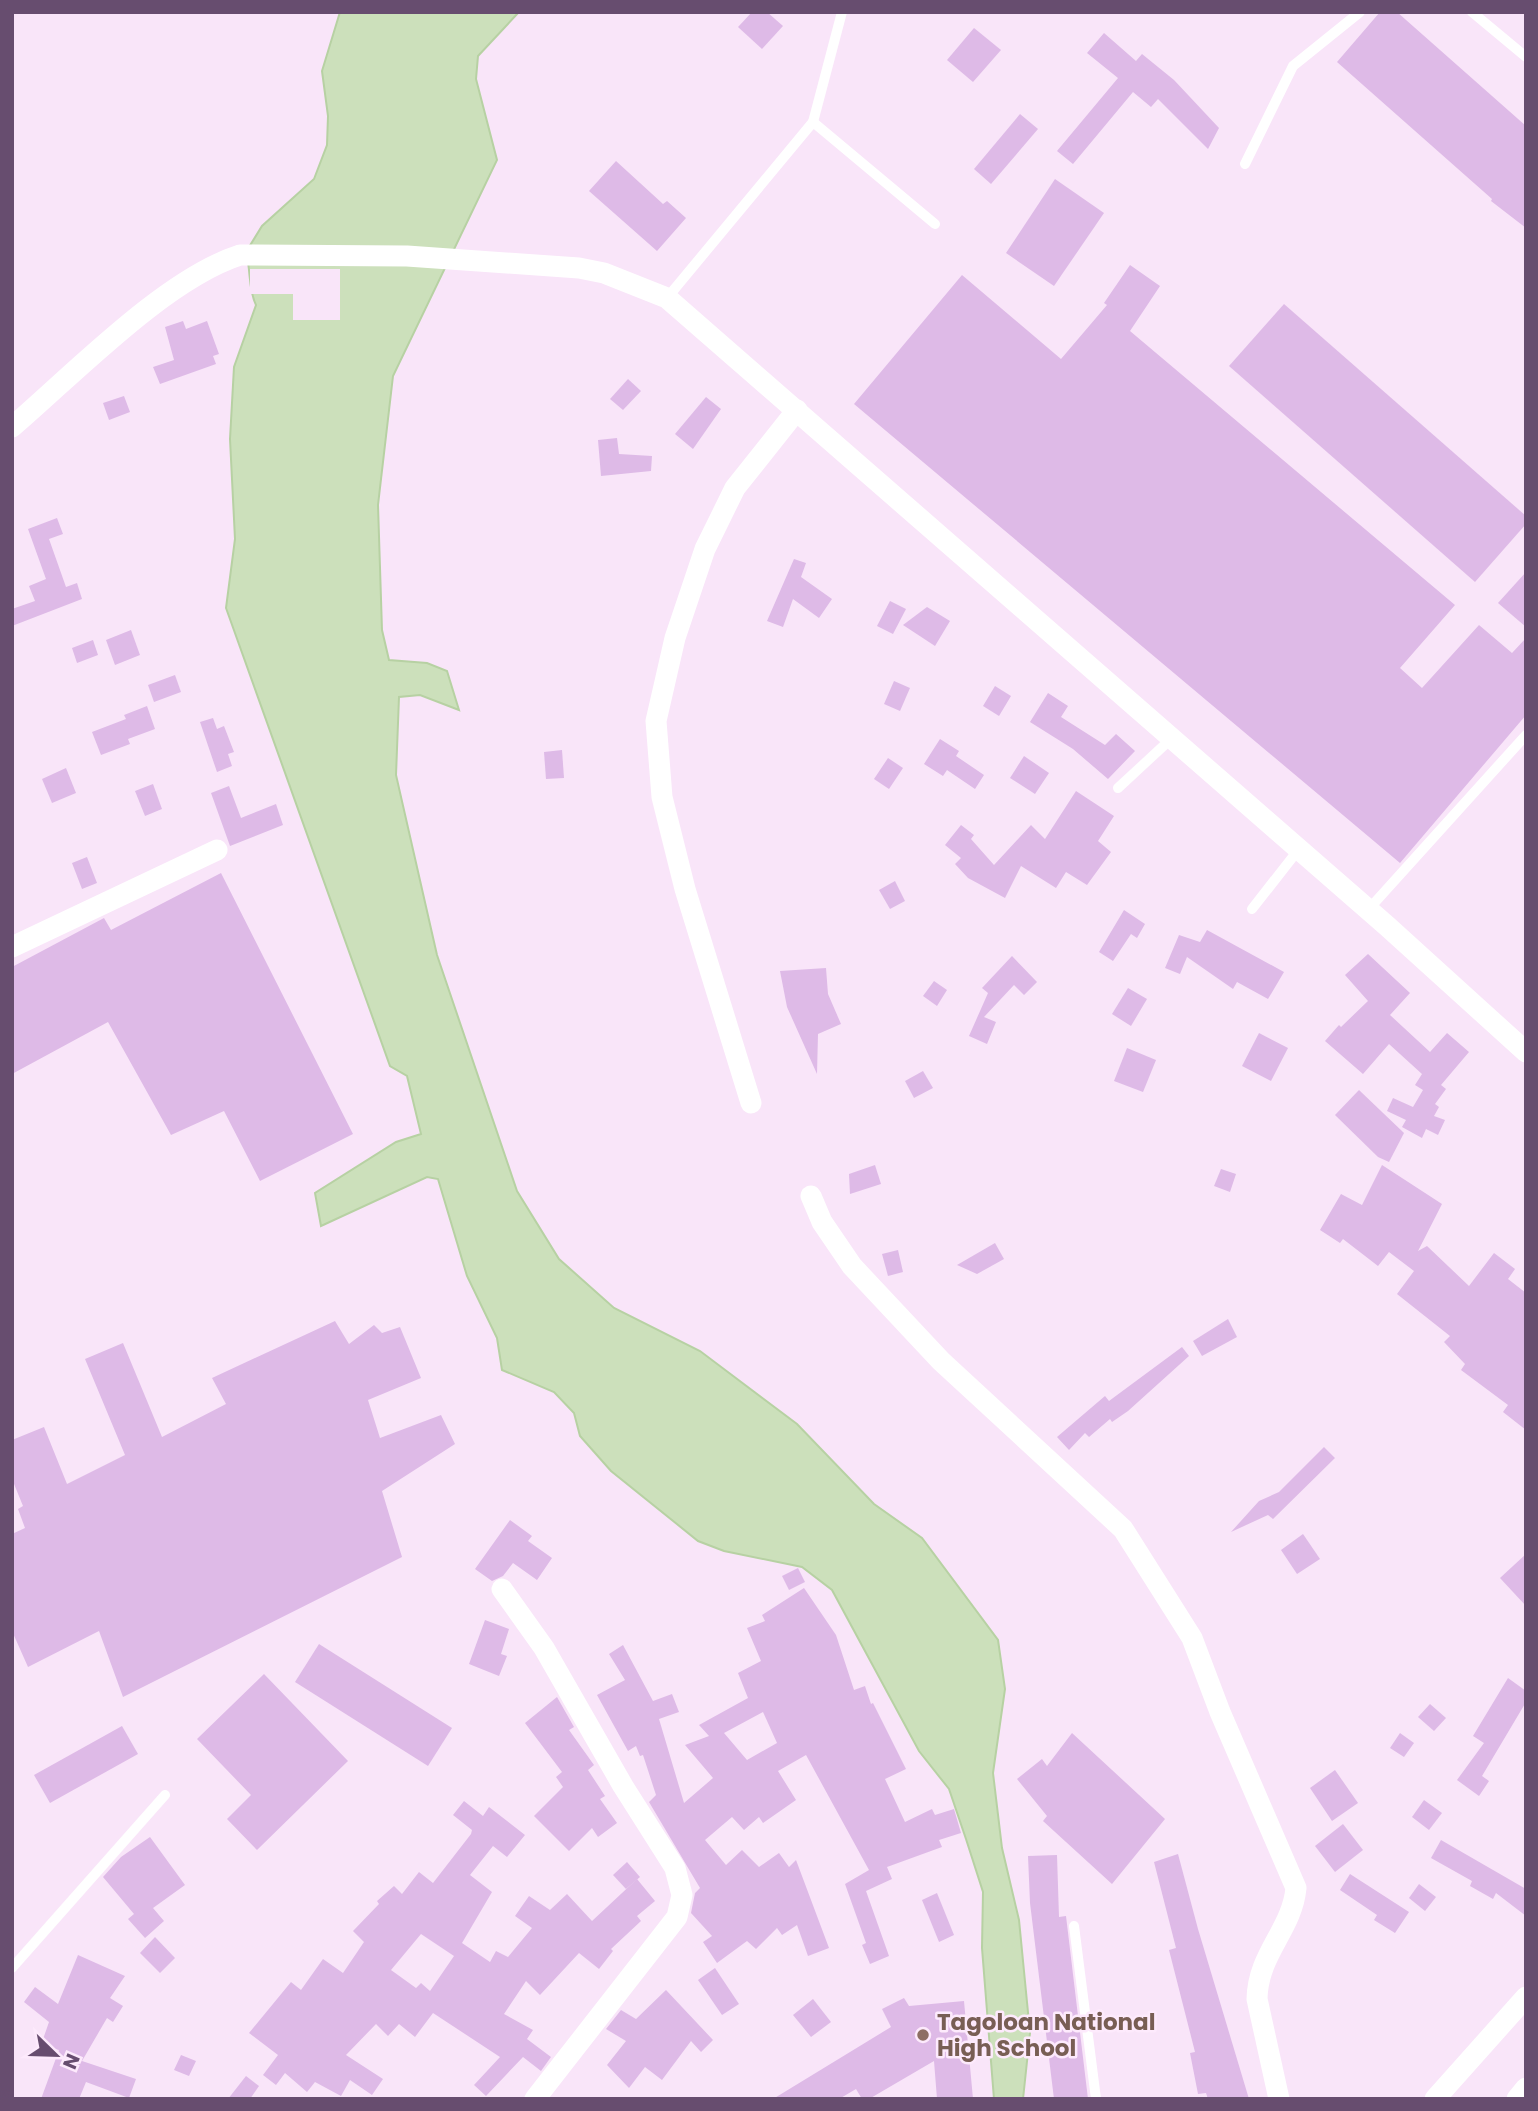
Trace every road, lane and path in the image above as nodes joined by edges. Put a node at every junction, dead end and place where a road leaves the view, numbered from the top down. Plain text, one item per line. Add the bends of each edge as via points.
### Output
1 (842, 12) edge
2 (1360, 12) edge
3 (1472, 12) edge
4 (1526, 57) edge
5 (813, 122) junction
6 (1245, 164) dead end
7 (935, 224) dead end
8 (667, 298) junction
9 (797, 410) junction
10 (12, 427) edge
11 (1526, 735) edge
12 (1172, 738) junction
13 (1118, 788) dead end
14 (1299, 849) junction
15 (217, 850) dead end
16 (1252, 909) dead end
17 (1368, 910) junction
18 (12, 947) edge
19 (1526, 1052) edge
20 (751, 1103) dead end
21 (811, 1196) dead end
22 (502, 1590) dead end
23 (164, 1795) dead end
24 (1074, 1926) dead end
25 (12, 1968) edge
26 (1526, 1997) edge
27 (1526, 2088) edge
28 (535, 2099) edge
29 (1096, 2099) edge
30 (1279, 2099) edge
31 (1435, 2099) edge
32 (1517, 2099) edge

1 - 5 lane
2 - 6 lane via 1293,66
3 - 4 lane
5 - 7 lane
5 - 8 lane
8 - 9 street
8 - 10 street via 579,268 407,256 240,255 191,278
9 - 12 street
9 - 20 street via 735,488 705,549 675,638 656,722 662,797 685,889
11 - 17 lane
12 - 13 lane
12 - 14 street
14 - 16 lane
14 - 17 street
15 - 18 street
17 - 19 street
21 - 30 street via 822,1222 852,1266 942,1361 1123,1529 1192,1638 1296,1888 1289,1919 1268,1951 1257,1983
22 - 28 street via 544,1648 675,1868 682,1895 677,1917
23 - 25 lane
24 - 29 lane
26 - 31 street
27 - 32 street

